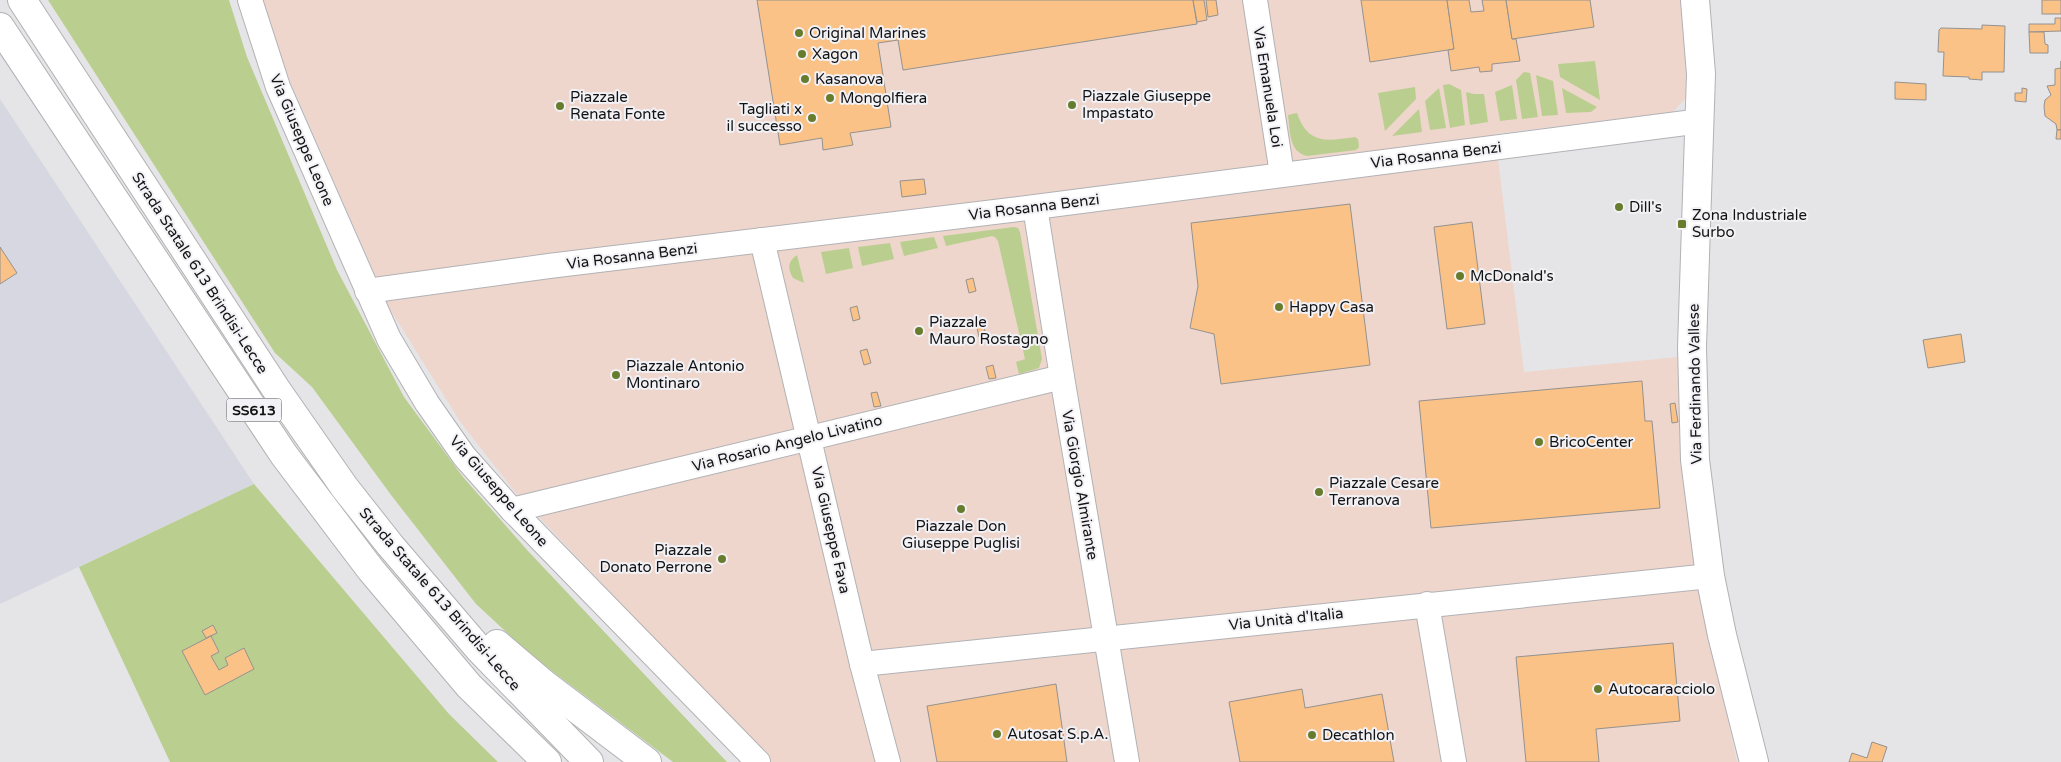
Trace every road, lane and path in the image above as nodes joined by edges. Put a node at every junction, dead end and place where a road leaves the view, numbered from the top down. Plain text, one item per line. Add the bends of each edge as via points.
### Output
1 (22, 0) edge
2 (250, 0) edge
3 (1255, 0) edge
4 (1695, 0) edge
5 (0, 28) edge
6 (1701, 121) junction
7 (1282, 174) junction
8 (1035, 207) junction
9 (762, 240) junction
10 (367, 291) junction
11 (1062, 377) junction
12 (276, 389) junction
13 (810, 437) junction
14 (512, 510) junction
15 (1710, 576) junction
16 (1427, 604) junction
17 (1106, 637) junction
18 (862, 664) junction
19 (469, 686) junction
20 (531, 762) edge
21 (547, 762) edge
22 (589, 762) edge
23 (647, 762) edge
24 (758, 762) edge
25 (888, 762) edge
26 (1128, 762) edge
27 (1454, 762) edge
28 (1754, 762) edge

1 - 12 main road, Strada Statale 613 Brindisi-Lecce / SS613
2 - 10 street, Via Giuseppe Leone via 278,87
3 - 7 street, Via Emanuela Loi
4 - 6 main road, Via Ferdinando Vallese
5 - 19 main road, Strada Statale 613 Brindisi-Lecce / SS613 via 284,455 371,570
6 - 7 street, Via Rosanna Benzi
6 - 15 main road, Via Ferdinando Vallese via 1692,347 1695,460
7 - 8 street, Via Rosanna Benzi
8 - 9 street, Via Rosanna Benzi
8 - 11 street, Via Giorgio Almirante
9 - 10 street, Via Rosanna Benzi
9 - 13 street, Via Giuseppe Fava
10 - 14 street, Via Giuseppe Leone via 389,339 427,403 464,456
11 - 13 street, Via Rosario Angelo Livatino
11 - 17 street, Via Giorgio Almirante
12 - 22 main road, Strada Statale 613 Brindisi-Lecce / SS613 via 345,488 396,552 479,649
12 - 23 main road via 298,408 374,507 467,615 507,655
13 - 14 street, Via Rosario Angelo Livatino
13 - 18 street, Via Giuseppe Fava
14 - 24 street, Via Giuseppe Leone
15 - 16 street, Via Unità d'Italia
15 - 28 main road, Via Ferdinando Vallese
16 - 17 street, Via Unità d'Italia
16 - 27 street
17 - 18 street, Via Unità d'Italia
17 - 26 street, Via Giorgio Almirante
18 - 25 street, Via Giuseppe Fava
19 - 20 main road via 488,719
19 - 21 main road, Strada Statale 613 Brindisi-Lecce / SS613

